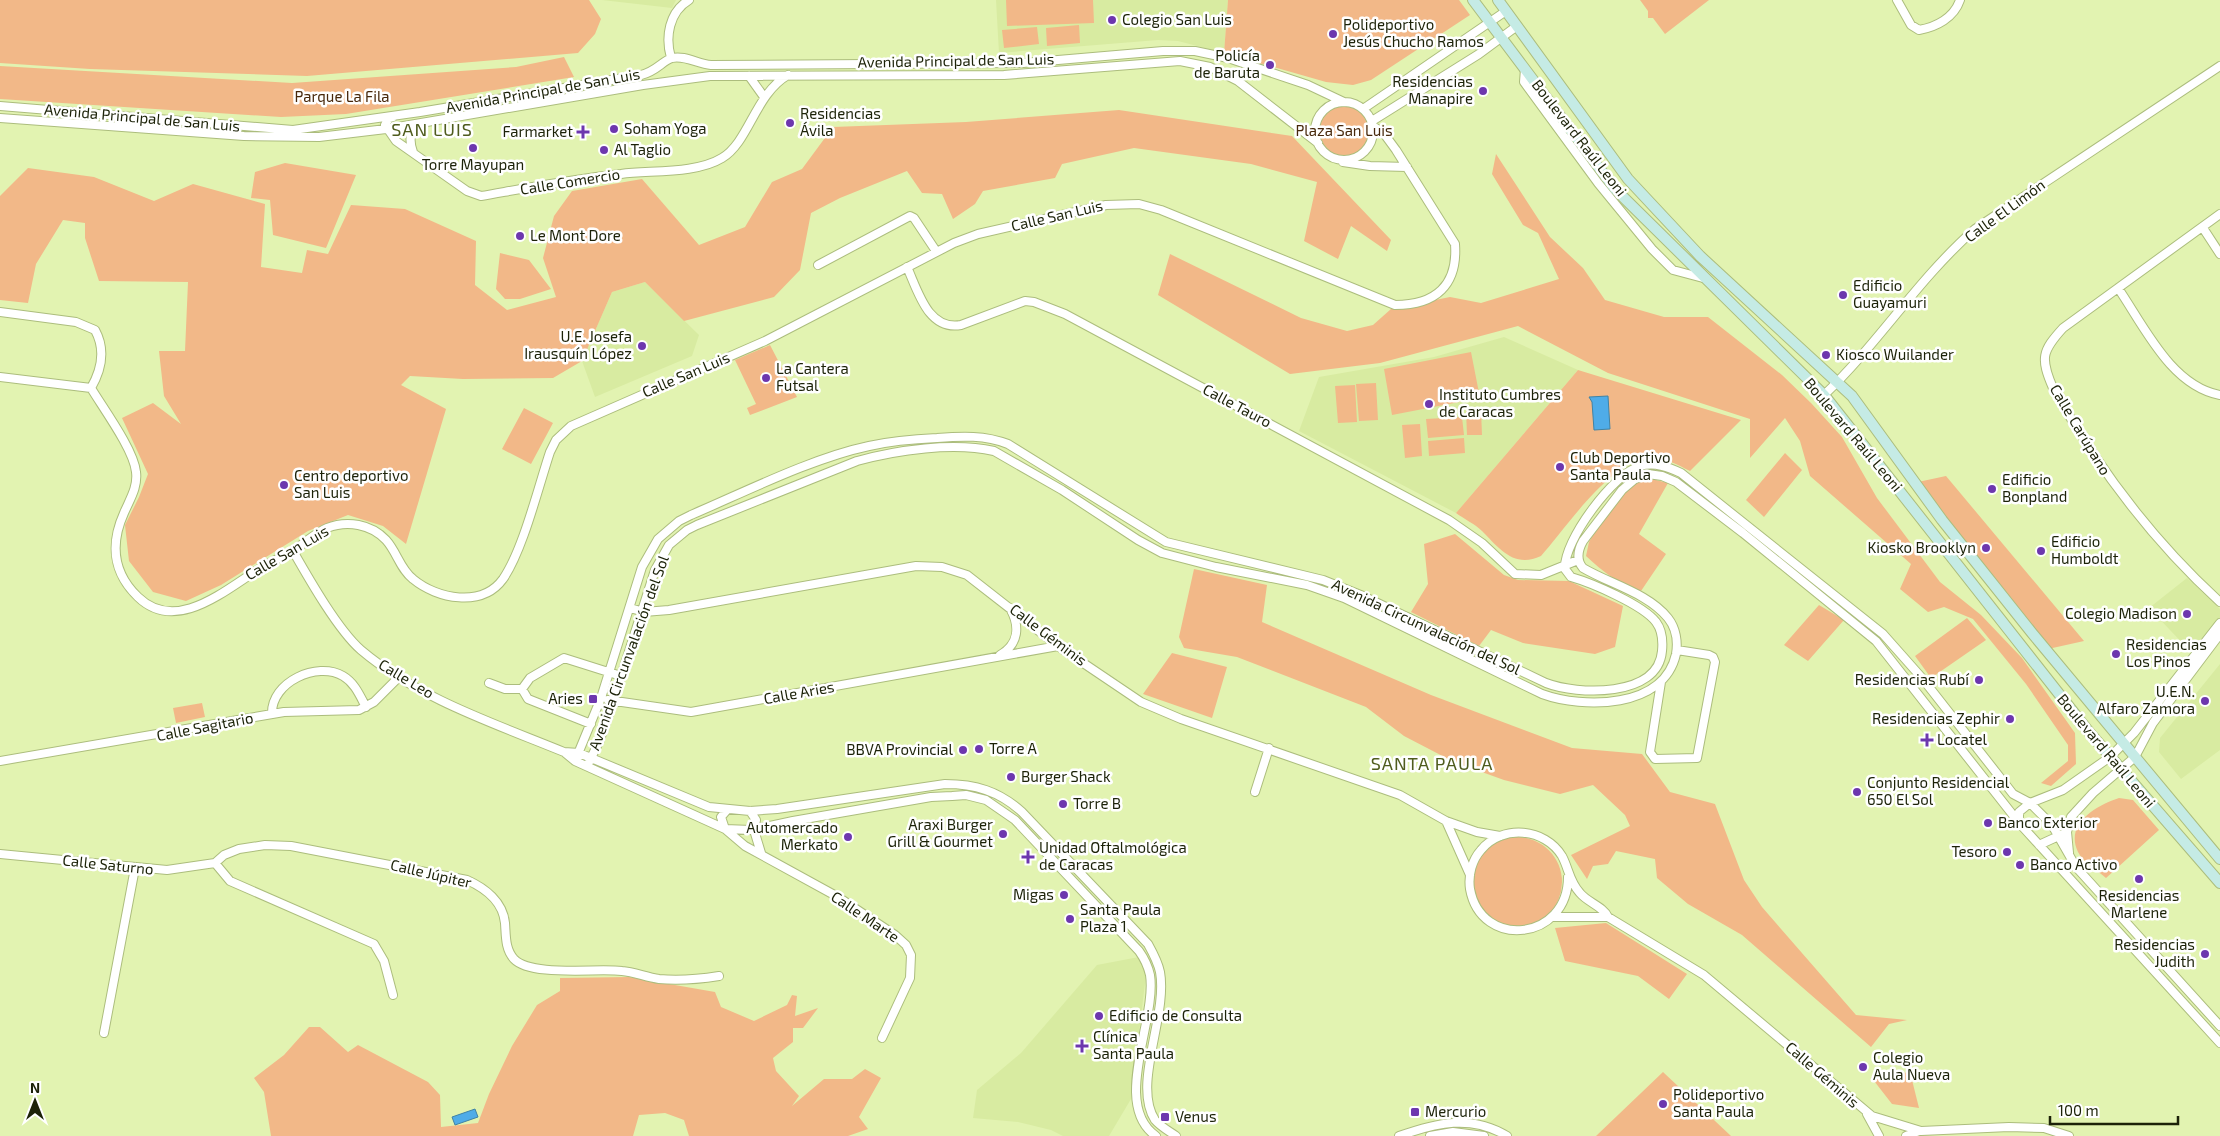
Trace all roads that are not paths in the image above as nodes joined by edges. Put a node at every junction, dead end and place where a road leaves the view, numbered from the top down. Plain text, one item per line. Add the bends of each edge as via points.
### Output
1 (689, 0) edge
2 (1473, 0) edge
3 (1498, 0) edge
4 (1896, 0) edge
5 (1960, 0) edge
6 (1506, 11) junction
7 (1489, 22) junction
8 (1517, 26) junction
9 (1501, 37) junction
10 (669, 60) junction
11 (2220, 66) edge
12 (1525, 69) junction
13 (789, 75) junction
14 (749, 76) junction
15 (672, 80) junction
16 (764, 97) junction
17 (1344, 102) junction
18 (0, 106) edge
19 (1363, 109) junction
20 (397, 115) junction
21 (0, 118) edge
22 (348, 122) junction
23 (422, 123) junction
24 (1372, 124) junction
25 (386, 129) junction
26 (349, 134) junction
27 (1318, 143) junction
28 (413, 152) junction
29 (1339, 160) junction
30 (1407, 167) junction
31 (2220, 214) edge
32 (2202, 228) junction
33 (936, 251) junction
34 (2220, 254) edge
35 (818, 265) dead end
36 (907, 267) junction
37 (1703, 278) junction
38 (2118, 288) junction
39 (0, 312) edge
40 (0, 377) edge
41 (1838, 382) junction
42 (91, 388) junction
43 (1824, 395) junction
44 (2220, 395) edge
45 (789, 474) junction
46 (794, 485) junction
47 (293, 550) junction
48 (1578, 560) junction
49 (1565, 564) junction
50 (2220, 602) edge
51 (1009, 606) junction
52 (630, 608) junction
53 (644, 612) junction
54 (2220, 623) edge
55 (2220, 634) edge
56 (1058, 646) junction
57 (1677, 650) junction
58 (997, 657) junction
59 (608, 671) junction
60 (621, 676) junction
61 (399, 678) junction
62 (1922, 678) junction
63 (1661, 682) junction
64 (489, 683) dead end
65 (1912, 685) junction
66 (522, 688) junction
67 (601, 698) junction
68 (612, 701) junction
69 (366, 708) junction
70 (596, 710) junction
71 (272, 714) junction
72 (609, 714) junction
73 (591, 724) junction
74 (585, 740) junction
75 (599, 742) junction
76 (2124, 744) junction
77 (1269, 748) junction
78 (564, 752) junction
79 (579, 753) junction
80 (2110, 757) junction
81 (2135, 757) junction
82 (591, 758) junction
83 (0, 761) edge
84 (575, 761) junction
85 (587, 766) junction
86 (2121, 771) junction
87 (1255, 792) dead end
88 (2030, 803) junction
89 (727, 810) junction
90 (750, 811) junction
91 (1446, 820) junction
92 (2020, 824) junction
93 (725, 829) junction
94 (754, 830) junction
95 (2067, 832) junction
96 (1500, 836) junction
97 (2059, 837) junction
98 (2039, 845) junction
99 (761, 853) junction
100 (0, 854) edge
101 (2220, 859) edge
102 (2070, 860) junction
103 (215, 863) junction
104 (135, 868) junction
105 (1470, 875) junction
106 (1568, 877) junction
107 (2220, 883) edge
108 (1553, 917) junction
109 (1608, 917) junction
110 (720, 976) dead end
111 (393, 995) dead end
112 (2204, 1008) junction
113 (2195, 1015) junction
114 (2220, 1026) edge
115 (104, 1033) dead end
116 (882, 1038) dead end
117 (2220, 1043) edge
118 (1866, 1112) junction
119 (1921, 1131) junction
120 (1156, 1136) edge
121 (1176, 1136) edge
122 (1399, 1136) edge
123 (1430, 1136) edge
124 (1484, 1136) edge
125 (1507, 1136) edge
126 (1879, 1136) edge
127 (1906, 1136) edge
128 (2070, 1136) edge

1 - 10 street via 678,8 670,24
2 - 7 main road, Boulevard Raúl Leoni
3 - 6 main road, Boulevard Raúl Leoni
4 - 5 street via 1911,25 1918,30 1939,24 1958,7
6 - 7 street
6 - 8 main road, Boulevard Raúl Leoni
7 - 9 main road, Boulevard Raúl Leoni
7 - 19 street
8 - 9 street
8 - 41 main road, Boulevard Raúl Leoni via 1628,178 1700,256
9 - 12 main road, Boulevard Raúl Leoni
9 - 24 street
10 - 15 street via 665,72
10 - 17 street, Avenida Principal de San Luis via 683,58 711,66 1023,63 1195,51 1228,58 1308,85
10 - 20 street, Avenida Principal de San Luis via 652,72
11 - 41 street, Calle El Limón via 1975,230 1952,250
12 - 37 main road, Boulevard Raúl Leoni via 1615,189
12 - 37 street via 1524,82 1598,183 1652,249 1673,270
13 - 14 street, Avenida Principal de San Luis
13 - 16 street, Calle Comercio
13 - 27 street, Avenida Principal de San Luis via 1012,74 1191,62 1238,81
14 - 15 street, Avenida Principal de San Luis
14 - 16 street
15 - 23 street, Avenida Principal de San Luis
16 - 28 street, Calle Comercio via 730,152 722,159 665,171 622,173 481,196 467,191
17 - 19 street
17 - 27 street via 1332,105 1318,119 1315,131
18 - 22 street, Avenida Principal de San Luis via 265,129 293,130
19 - 24 street
20 - 22 street, Avenida Principal de San Luis
20 - 25 street via 386,122
21 - 26 street, Avenida Principal de San Luis via 289,138
22 - 26 street via 356,127
23 - 25 street, Avenida Principal de San Luis
23 - 28 street via 415,126 410,136
24 - 29 street via 1373,137 1365,152 1355,158
24 - 30 street, Calle San Luis via 1385,135
25 - 26 street, Avenida Principal de San Luis
25 - 28 street, Calle Comercio via 396,141
27 - 29 street via 1326,154
29 - 30 street via 1352,165
30 - 33 street, Calle San Luis via 1450,233 1456,262 1446,284 1433,297 1416,304 1395,305 1139,204 1106,205 1050,217 978,234
31 - 32 street, Calle Carúpano
32 - 34 street
32 - 38 street, Calle Carúpano
33 - 35 street via 910,216
33 - 36 street, Calle San Luis
36 - 47 street, Calle San Luis via 765,341 571,426 556,440 550,452 510,566 497,586 487,592 478,596 452,597 425,588 405,571 386,540 372,529 358,525 341,524 327,528
36 - 49 street, Calle Tauro via 930,313 940,324 961,325 1026,302 1048,307 1440,515 1482,543 1515,574 1540,575
37 - 43 main road, Boulevard Raúl Leoni
38 - 44 street via 2176,369 2206,393
38 - 50 street, Calle Carúpano via 2063,328 2048,344 2044,355 2048,377 2077,431 2106,474 2179,563
39 - 42 street via 76,322 95,330 103,348 97,378
40 - 42 street
41 - 43 street, Calle El Limón
41 - 76 main road, Boulevard Raúl Leoni via 1852,396 1960,542
42 - 47 street, Calle San Luis via 136,467 135,489 118,528 115,556 122,578 139,598 153,607 182,611 221,594
43 - 80 main road, Boulevard Raúl Leoni
45 - 46 street
45 - 49 street, Avenida Circunvalación del Sol via 852,450 881,443 966,436 997,440 1166,542 1323,580 1557,687 1604,690 1628,686 1644,679 1656,668 1662,656 1657,623 1644,611 1571,577
45 - 52 street, Avenida Circunvalación del Sol via 691,515 667,530 645,561
46 - 53 street, Avenida Circunvalación del Sol via 697,525 676,538 663,553 655,570
46 - 63 street, Avenida Circunvalación del Sol via 884,454 959,448 994,451 1162,553 1320,589 1553,698 1590,702 1626,698 1642,694
47 - 61 street, Calle Leo via 346,634 361,650
48 - 49 street, Calle Tauro
48 - 57 street via 1583,568 1647,600 1663,612 1674,629
48 - 65 street via 1583,542 1630,482 1648,474 1668,478 1864,629
49 - 62 street via 1574,536 1624,474 1647,464 1664,466 1681,473 1870,622
51 - 53 street, Calle Géminis via 967,575 930,565
51 - 56 street, Calle Géminis
51 - 58 street via 1015,620 1016,637 1010,648
52 - 53 street, Calle Géminis
52 - 59 street, Avenida Circunvalación del Sol
53 - 60 street, Avenida Circunvalación del Sol
54 - 76 street
55 - 81 street via 2153,724
56 - 58 street, Calle Aries
56 - 77 street, Calle Géminis via 1141,702
57 - 63 street, Avenida Circunvalación del Sol via 1672,666
57 - 63 street via 1709,655 1715,662 1697,758 1656,759 1650,752
58 - 68 street, Calle Aries via 691,712
59 - 60 street
59 - 66 street via 564,658 530,678
59 - 67 street, Avenida Circunvalación del Sol
60 - 68 street, Avenida Circunvalación del Sol
61 - 69 street
61 - 78 street, Calle Leo via 453,706
62 - 65 street
62 - 88 street via 2013,794
64 - 66 street via 511,690
65 - 92 street
66 - 73 street via 528,698
67 - 68 street, Calle Aries
67 - 70 street, Avenida Circunvalación del Sol
68 - 72 street, Avenida Circunvalación del Sol
69 - 71 street, Calle Sagitario
69 - 71 street via 350,681 342,675 320,671 298,676 288,683 276,699
70 - 72 street via 604,709
70 - 73 street, Avenida Circunvalación del Sol
71 - 83 street, Calle Sagitario
72 - 75 street, Avenida Circunvalación del Sol
73 - 74 street, Avenida Circunvalación del Sol
74 - 75 street
74 - 79 street, Avenida Circunvalación del Sol
75 - 82 street, Avenida Circunvalación del Sol
76 - 80 street
76 - 81 main road, Boulevard Raúl Leoni
77 - 87 street
77 - 91 street, Calle Géminis via 1400,795
78 - 79 street, Calle Leo
78 - 84 street, Calle Leo
79 - 82 street, Avenida Circunvalación del Sol
79 - 84 street, Avenida Circunvalación del Sol
80 - 86 main road, Boulevard Raúl Leoni
80 - 88 street via 2063,790
81 - 86 street
81 - 101 main road, Boulevard Raúl Leoni
82 - 85 street, Avenida Circunvalación del Sol
82 - 89 street, Avenida Circunvalación del Sol via 709,807
84 - 85 street, Avenida Circunvalación del Sol
85 - 93 street, Avenida Circunvalación del Sol
86 - 95 street via 2071,817
86 - 107 main road, Boulevard Raúl Leoni
88 - 92 street via 2020,812
88 - 97 street
89 - 90 street, Avenida Circunvalación del Sol
89 - 93 street via 721,817
90 - 94 street via 756,820
90 - 121 street, Avenida Circunvalación del Sol via 945,784 980,787 1014,804 1154,954 1161,989 1147,1100 1156,1122
91 - 96 street, Calle Géminis via 1477,832
91 - 105 street
92 - 98 street
93 - 94 street, Avenida Circunvalación del Sol
93 - 99 street, Calle Marte via 745,846
94 - 99 street
94 - 120 street, Avenida Circunvalación del Sol via 931,797 966,795 992,803 1008,813 1140,950 1144,958 1150,982 1136,1100 1144,1122
95 - 97 street
95 - 102 street
96 - 105 street, Calle Géminis via 1482,848
96 - 106 street, Calle Géminis via 1525,832 1549,842 1562,858
97 - 98 street
97 - 102 street
98 - 113 street
99 - 116 street, Calle Marte via 838,897 906,945 911,955 910,978
100 - 104 street, Calle Saturno
102 - 112 street
103 - 104 street, Calle Saturno via 167,870
103 - 110 street, Calle Júpiter via 239,849 291,846 467,880 496,900 505,920 506,945 523,966 622,971 660,979
103 - 111 street via 230,881 374,944 384,961
104 - 115 street
105 - 108 street via 1469,885 1475,904 1496,925 1526,930 1545,924
106 - 108 street via 1567,895
106 - 109 street, Calle Géminis via 1580,894
108 - 109 street
109 - 118 street, Calle Géminis via 1704,975
112 - 113 street
112 - 114 street
113 - 117 street
118 - 119 street, Calle Géminis via 1885,1122
118 - 126 street
119 - 127 street
119 - 128 street, Calle Géminis via 2018,1127 2044,1128
122 - 125 street via 1435,1124 1453,1122 1491,1127
123 - 124 street via 1453,1132

